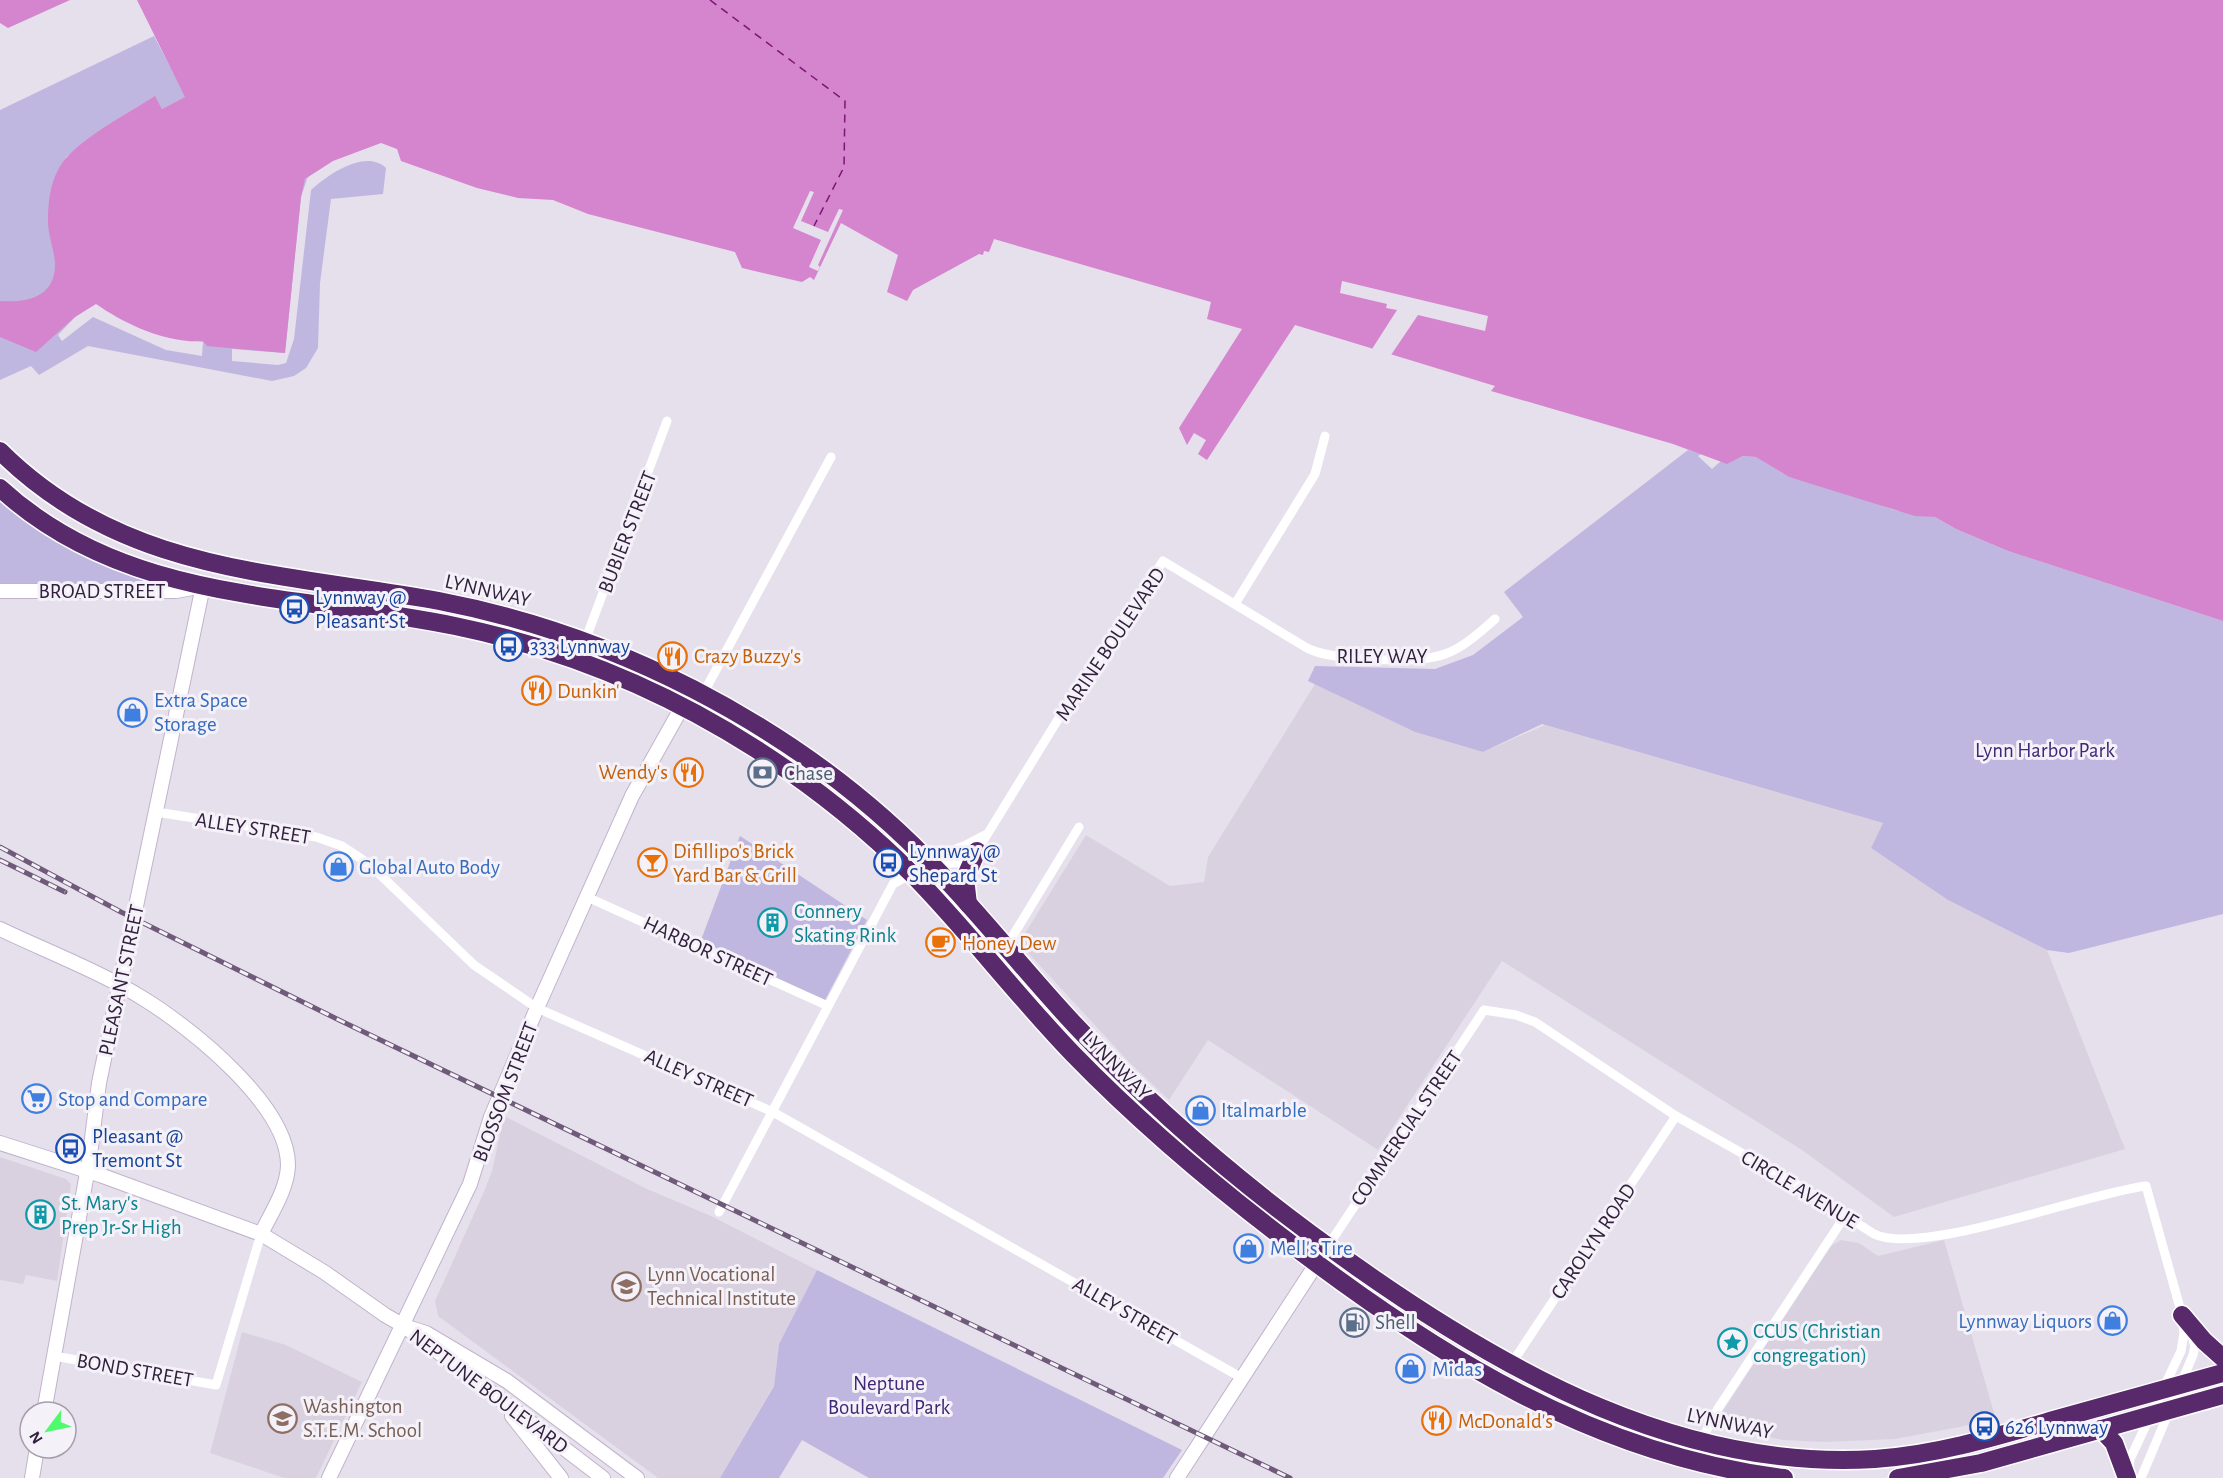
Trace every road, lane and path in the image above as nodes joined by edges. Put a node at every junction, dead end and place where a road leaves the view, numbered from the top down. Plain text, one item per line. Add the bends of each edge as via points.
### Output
1 (668, 421) dead end
2 (1325, 436) dead end
3 (0, 451) edge
4 (831, 457) dead end
5 (0, 488) edge
6 (203, 586) junction
7 (0, 591) edge
8 (1235, 604) junction
9 (1496, 619) dead end
10 (585, 642) junction
11 (697, 691) junction
12 (682, 707) junction
13 (156, 812) junction
14 (1079, 827) dead end
15 (981, 843) junction
16 (930, 863) junction
17 (910, 872) junction
18 (587, 897) junction
19 (969, 906) junction
20 (0, 929) edge
21 (1005, 947) junction
22 (120, 987) junction
23 (828, 1006) junction
24 (537, 1008) junction
25 (1485, 1010) joint
26 (772, 1112) junction
27 (1676, 1116) junction
28 (0, 1143) edge
29 (87, 1171) junction
30 (719, 1212) dead end
31 (1845, 1216) junction
32 (261, 1234) junction
33 (1328, 1246) junction
34 (1316, 1264) junction
35 (2182, 1315) junction
36 (404, 1326) junction
37 (54, 1356) junction
38 (2223, 1358) edge
39 (1510, 1366) junction
40 (2223, 1373) edge
41 (1242, 1378) junction
42 (2172, 1387) junction
43 (2223, 1395) edge
44 (497, 1398) junction
45 (46, 1400) edge
46 (2170, 1410) junction
47 (2149, 1416) junction
48 (2101, 1429) junction
49 (1701, 1442) junction
50 (35, 1460) edge
51 (32, 1478) edge
52 (329, 1478) edge
53 (561, 1478) edge
54 (603, 1478) edge
55 (637, 1478) edge
56 (1177, 1478) edge
57 (1784, 1478) edge
58 (1898, 1478) edge
59 (2127, 1478) edge
60 (2141, 1478) edge

1 - 10 street, BUBIER STREET
2 - 8 street via 1315,474
3 - 10 highway, LYNNWAY via 63,504 151,547 248,572 458,605
4 - 11 street
5 - 6 highway, LYNNWAY via 51,528 96,553 144,572
6 - 7 main road, BROAD STREET via 176,591
6 - 12 highway, LYNNWAY via 416,619 492,635 589,666
6 - 13 main road, PLEASANT STREET
8 - 9 street, RILEY WAY via 1312,651 1333,657 1431,658 1461,645
8 - 15 street, MARINE BOULEVARD via 1163,561
10 - 11 highway, LYNNWAY
11 - 12 highway
11 - 16 highway, LYNNWAY via 759,726 823,770
12 - 17 highway, LYNNWAY via 797,777 852,819
12 - 18 main road, BLOSSOM STREET via 632,796
13 - 22 main road, PLEASANT STREET
13 - 24 street, ALLEY STREET via 316,837 342,846 369,864 474,965
14 - 21 street
15 - 16 street via 939,855
15 - 16 street via 958,863
15 - 19 highway via 965,878
16 - 17 street
16 - 19 highway, LYNNWAY
17 - 23 street via 893,884
17 - 34 highway, LYNNWAY via 1048,1027 1120,1101 1209,1180
18 - 23 street, HARBOR STREET
18 - 24 main road, BLOSSOM STREET
19 - 21 highway, LYNNWAY
20 - 22 main road
21 - 33 highway, LYNNWAY via 1076,1027 1162,1112
22 - 29 main road, PLEASANT STREET via 99,1083
22 - 32 main road via 187,1029 240,1077 265,1107 283,1140 288,1166 282,1191
23 - 26 street
24 - 26 street, ALLEY STREET
24 - 36 main road, BLOSSOM STREET via 491,1117 470,1184
25 - 27 street, CIRCLE AVENUE via 1535,1022
25 - 33 street, COMMERCIAL STREET
26 - 30 street
26 - 41 street, ALLEY STREET
27 - 31 street, CIRCLE AVENUE
27 - 39 street, CAROLYN ROAD
28 - 29 main road, NEPTUNE BOULEVARD
29 - 32 main road, NEPTUNE BOULEVARD
29 - 37 main road, PLEASANT STREET
31 - 35 street, CIRCLE AVENUE via 1881,1237 1904,1240 1995,1223 2146,1186
31 - 49 street via 1712,1417
32 - 36 main road, NEPTUNE BOULEVARD
32 - 37 street, BOND STREET via 216,1384
33 - 34 main road
33 - 39 highway, LYNNWAY
34 - 41 main road
34 - 57 highway, LYNNWAY via 1463,1363 1561,1414 1680,1457
35 - 38 highway
35 - 42 street via 2182,1347
35 - 42 street via 2195,1346
36 - 44 main road, NEPTUNE BOULEVARD
36 - 52 main road, BLOSSOM STREET
36 - 55 main road, NEPTUNE BOULEVARD via 426,1333 507,1382
37 - 45 main road, PLEASANT STREET
39 - 49 highway, LYNNWAY via 1599,1408
40 - 42 highway, LYNNWAY
41 - 56 main road
42 - 46 street
42 - 47 street
42 - 49 highway, LYNNWAY via 1962,1446 1904,1456 1795,1458
43 - 46 highway
44 - 53 main road
44 - 54 main road, NEPTUNE BOULEVARD
46 - 47 highway
46 - 60 street
47 - 48 highway
47 - 59 street via 2130,1459
48 - 58 highway via 1960,1468
48 - 59 highway via 2114,1443
50 - 51 main road

